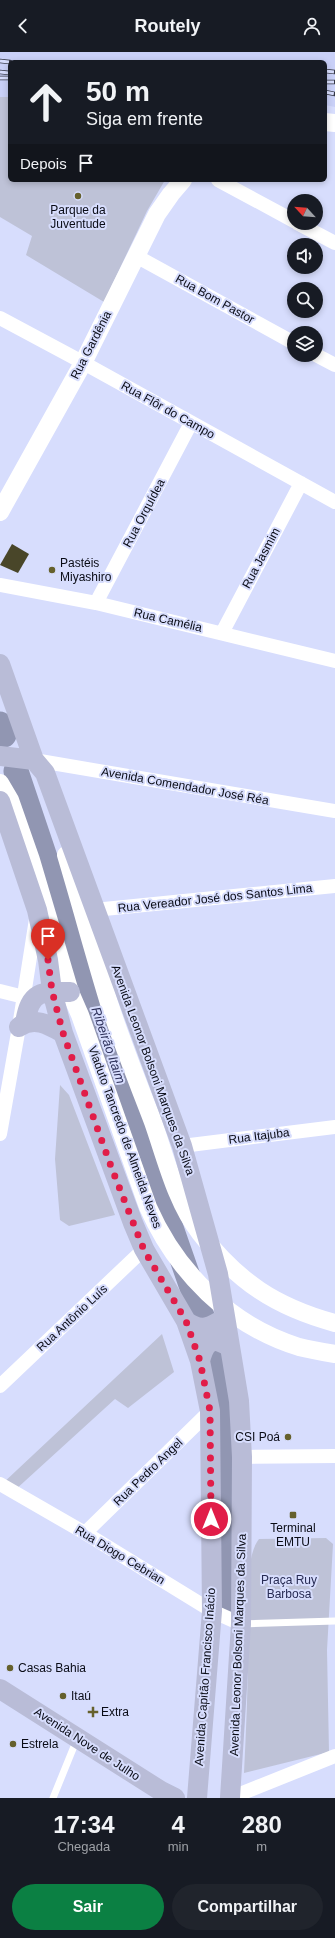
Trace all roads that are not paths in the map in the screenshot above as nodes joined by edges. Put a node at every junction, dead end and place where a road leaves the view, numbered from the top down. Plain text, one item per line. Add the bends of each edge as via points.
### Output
1 (182, 182) edge
2 (222, 182) edge
3 (287, 217) edge
4 (310, 230) edge
5 (335, 244) edge
6 (136, 256) junction
7 (0, 318) edge
8 (287, 338) edge
9 (323, 358) edge
10 (83, 363) junction
11 (335, 365) edge
12 (191, 422) junction
13 (301, 483) junction
14 (335, 502) edge
15 (0, 512) edge
16 (0, 585) edge
17 (96, 603) junction
18 (222, 633) junction
19 (335, 662) edge
20 (0, 664) edge
21 (17, 757) edge
22 (0, 783) edge
23 (0, 801) edge
24 (335, 811) edge
25 (335, 886) edge
26 (94, 910) junction
27 (44, 926) junction
28 (0, 991) edge
29 (61, 992) junction
30 (24, 997) junction
31 (22, 1025) junction
32 (63, 1033) junction
33 (335, 1127) edge
34 (0, 1134) edge
35 (182, 1146) junction
36 (144, 1250) junction
37 (225, 1318) junction
38 (186, 1321) junction
39 (335, 1323) edge
40 (230, 1347) junction
41 (335, 1354) edge
42 (200, 1361) junction
43 (0, 1386) edge
44 (210, 1411) junction
45 (335, 1456) edge
46 (242, 1457) junction
47 (0, 1484) edge
48 (85, 1533) junction
49 (212, 1611) junction
50 (335, 1621) edge
51 (241, 1624) junction
52 (0, 1688) edge
53 (78, 1737) junction
54 (335, 1756) edge
55 (53, 1798) edge
56 (175, 1798) edge
57 (197, 1798) edge
58 (229, 1798) edge

1 - 6 street, Rua Gardênia via 157,214
2 - 3 street
4 - 5 street
6 - 8 street, Rua Bom Pastor
6 - 10 street, Rua Gardênia
7 - 10 street, Rua Flôr do Campo
9 - 11 street
10 - 12 street, Rua Flôr do Campo
10 - 15 street, Rua Gardênia
12 - 13 street, Rua Flôr do Campo
12 - 17 street, Rua Orquídea
13 - 14 street, Rua Flôr do Campo
13 - 18 street, Rua Jasmim
16 - 17 street, Rua Camélia
17 - 18 street, Rua Camélia
18 - 19 street, Rua Camélia
20 - 21 main road, Avenida Leonor Bolsoni Marques da Silva
21 - 24 street, Avenida Comendador José Réa
21 - 26 main road, Avenida Leonor Bolsoni Marques da Silva via 45,773
21 - 39 street, Avenida Leonor Bolsoni Marques da Silva via 64,848 110,1004 178,1191 200,1232 248,1283 266,1296 294,1310
22 - 27 street via 10,800 28,853
23 - 27 main road
25 - 26 street, Rua Vereador José dos Santos Lima
26 - 35 main road, Avenida Leonor Bolsoni Marques da Silva
27 - 29 main road
27 - 30 street
28 - 30 street
29 - 31 main road via 43,992 32,998
29 - 32 main road
29 - 41 street, Viaduto Tancredo de Almeida Neves via 80,1015 148,1207 158,1231 175,1256 212,1297 245,1322 271,1336 299,1346
30 - 31 street
31 - 32 main road via 41,1022
31 - 34 street
32 - 36 main road
33 - 35 street, Rua Itajuba
35 - 37 main road, Avenida Leonor Bolsoni Marques da Silva via 218,1274
36 - 38 main road
36 - 43 street, Rua Antônio Luís
37 - 38 main road via 204,1328 192,1326
37 - 40 main road, Avenida Leonor Bolsoni Marques da Silva
38 - 42 main road
40 - 42 main road via 216,1340 208,1342
40 - 46 main road, Avenida Leonor Bolsoni Marques da Silva via 239,1401
42 - 44 main road
44 - 48 street, Rua Pedro Angel
44 - 49 main road, Avenida Capitão Francisco Inácio
45 - 46 street
46 - 51 main road, Avenida Leonor Bolsoni Marques da Silva
47 - 48 street, Rua Diogo Cebrian
48 - 49 street, Rua Diogo Cebrian
49 - 51 street, Rua Diogo Cebrian
49 - 57 main road, Avenida Capitão Francisco Inácio
50 - 51 lane
51 - 58 main road, Avenida Leonor Bolsoni Marques da Silva
52 - 53 main road, Avenida Nove de Julho
53 - 55 lane
53 - 56 main road, Avenida Nove de Julho
54 - 58 street

